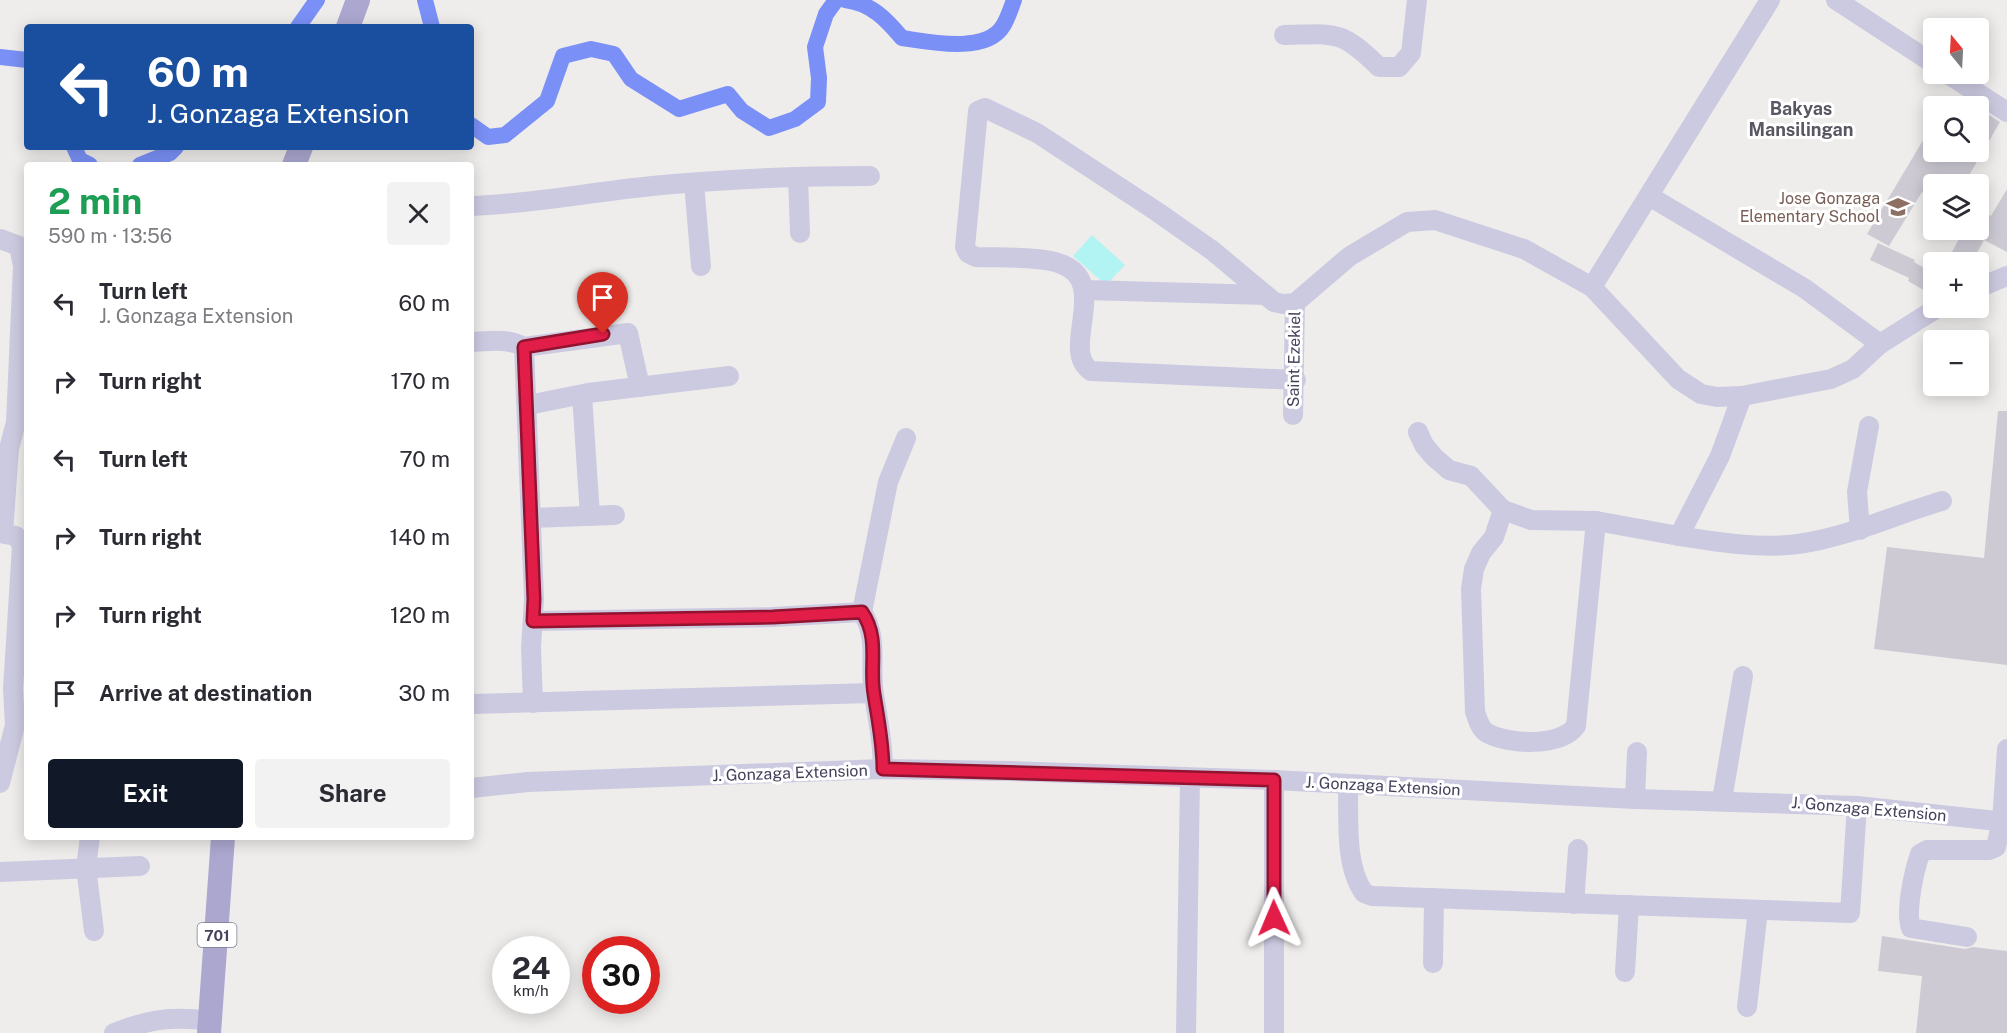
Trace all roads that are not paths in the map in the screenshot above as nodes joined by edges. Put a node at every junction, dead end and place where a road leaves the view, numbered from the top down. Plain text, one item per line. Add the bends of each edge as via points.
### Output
1 (358, 0) edge
2 (1417, 0) edge
3 (1770, 0) edge
4 (1836, 0) edge
5 (349, 24) edge
6 (1284, 35) dead end
7 (1923, 57) edge
8 (1964, 84) edge
9 (2007, 112) edge
10 (870, 176) dead end
11 (798, 177) junction
12 (694, 183) junction
13 (1649, 196) junction
14 (474, 206) edge
15 (800, 233) dead end
16 (0, 239) edge
17 (701, 266) dead end
18 (2007, 276) edge
19 (1989, 283) edge
20 (1592, 287) junction
21 (1085, 290) junction
22 (1266, 295) junction
23 (1295, 303) junction
24 (1923, 317) edge
25 (474, 342) edge
26 (1880, 344) junction
27 (524, 347) junction
28 (729, 376) dead end
29 (1296, 380) junction
30 (640, 387) junction
31 (582, 395) junction
32 (1742, 396) junction
33 (528, 405) junction
34 (1293, 415) dead end
35 (1869, 426) dead end
36 (1418, 432) dead end
37 (906, 438) dead end
38 (4, 449) edge
39 (1942, 501) dead end
40 (1503, 510) junction
41 (615, 515) dead end
42 (590, 516) junction
43 (531, 518) junction
44 (1596, 521) junction
45 (1860, 530) junction
46 (1, 533) edge
47 (1679, 536) junction
48 (862, 612) junction
49 (14, 615) edge
50 (533, 621) junction
51 (1743, 676) dead end
52 (6, 689) edge
53 (873, 693) junction
54 (534, 703) junction
55 (474, 704) edge
56 (2007, 749) edge
57 (1637, 752) dead end
58 (883, 769) junction
59 (1190, 778) junction
60 (1274, 780) junction
61 (0, 783) edge
62 (1348, 784) junction
63 (474, 788) edge
64 (1635, 799) junction
65 (1722, 800) junction
66 (1857, 806) junction
67 (2004, 822) edge
68 (90, 840) edge
69 (223, 840) edge
70 (1578, 849) dead end
71 (140, 866) dead end
72 (86, 867) junction
73 (0, 872) edge
74 (1434, 898) junction
75 (1574, 904) junction
76 (1629, 905) junction
77 (1758, 910) junction
78 (94, 931) dead end
79 (1967, 938) dead end
80 (1432, 963) dead end
81 (1625, 972) dead end
82 (1747, 1008) dead end
83 (209, 1027) edge
84 (114, 1033) edge
85 (1186, 1033) edge
86 (1274, 1033) edge

1 - 5 main road
2 - 6 street via 1411,53 1399,67 1379,67 1336,34
3 - 13 street
4 - 7 street
8 - 9 street
10 - 11 street
11 - 12 street
11 - 15 street
12 - 14 street
12 - 17 street
13 - 20 street
13 - 26 street via 1804,288
16 - 38 street via 19,246 24,266 16,422
18 - 19 street
20 - 23 street via 1524,249 1435,220 1407,222 1359,250
20 - 32 street via 1678,379 1701,394
21 - 22 street
21 - 22 street via 1072,271 1051,261 968,254 965,247 978,111 985,108 999,113 1037,133 1171,221
21 - 29 street via 1081,357 1091,371
22 - 23 street via 1283,304
23 - 29 street, Saint Ezekiel
24 - 26 street
25 - 27 street via 501,340
26 - 32 street via 1853,369 1831,379
27 - 30 street via 627,333
27 - 33 street
28 - 30 street
29 - 34 street, Saint Ezekiel
30 - 31 street
31 - 33 street
31 - 42 street
32 - 47 street via 1720,456
33 - 43 street
35 - 45 street via 1857,492
36 - 40 street via 1434,457 1449,470 1471,476
37 - 48 street via 888,482
38 - 46 street
39 - 45 street via 1890,516
40 - 44 street via 1531,520
40 - 44 street via 1494,537 1474,569 1471,589 1475,712 1481,728 1503,737 1546,742 1569,735 1576,726
41 - 42 street
42 - 43 street
43 - 50 street
44 - 47 street
45 - 47 street via 1787,544
46 - 49 street via 16,536 22,545
48 - 50 street
48 - 53 street via 873,638
49 - 52 street
50 - 54 street
51 - 65 street
52 - 61 street via 15,724
53 - 54 street
53 - 58 street via 880,722
54 - 55 street
56 - 67 street
57 - 64 street
58 - 59 street, J. Gonzaga Extension
58 - 63 street, J. Gonzaga Extension via 528,782
59 - 60 street, J. Gonzaga Extension
59 - 85 street
60 - 62 street, J. Gonzaga Extension
60 - 86 street
62 - 64 street, J. Gonzaga Extension
62 - 74 street via 1348,833 1355,876 1364,893
64 - 65 street, J. Gonzaga Extension
65 - 66 street, J. Gonzaga Extension
66 - 67 street, J. Gonzaga Extension
66 - 77 street via 1850,913
67 - 79 street via 1995,848 1934,848 1919,856 1911,927
68 - 72 street
69 - 83 main road, 701
70 - 75 street
71 - 72 street
72 - 73 street
72 - 78 street
74 - 75 street
74 - 80 street
75 - 76 street
76 - 77 street
76 - 81 street
77 - 82 street
83 - 84 street via 160,1018

